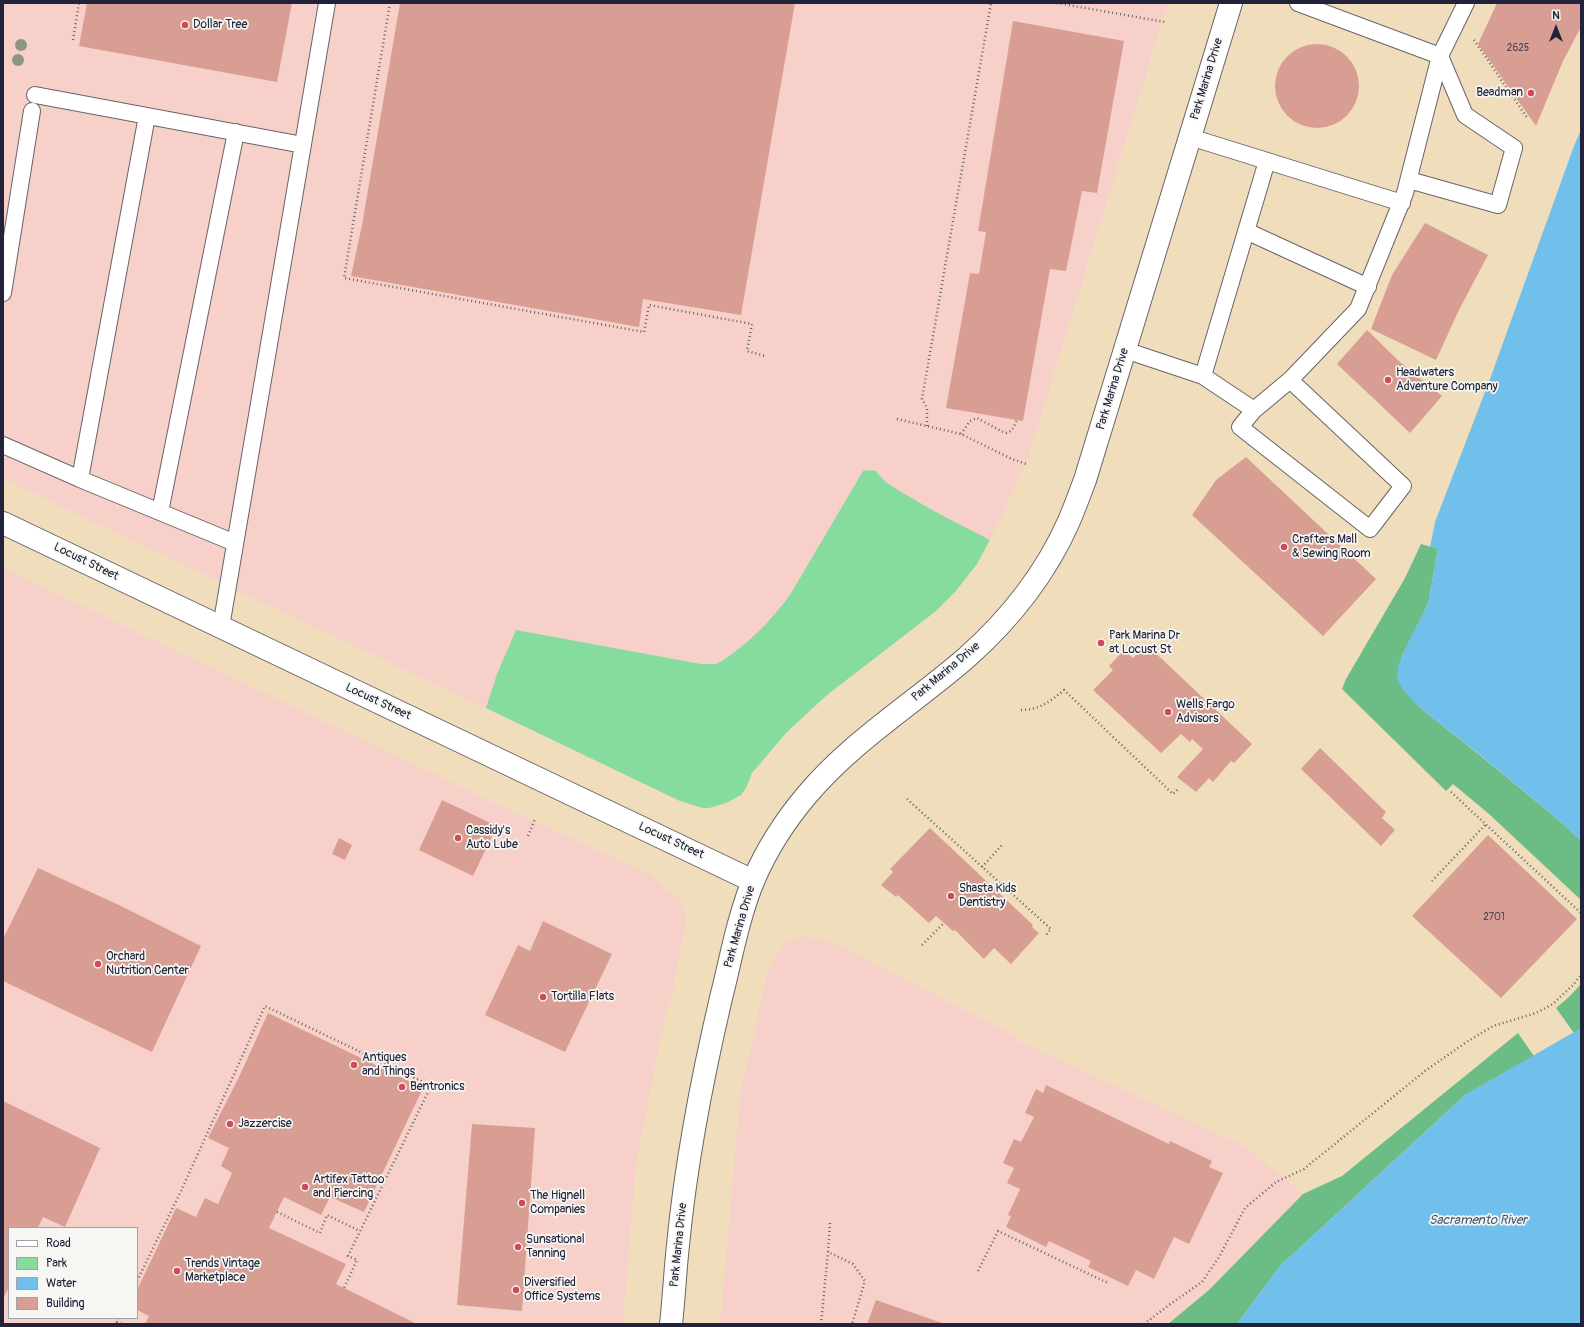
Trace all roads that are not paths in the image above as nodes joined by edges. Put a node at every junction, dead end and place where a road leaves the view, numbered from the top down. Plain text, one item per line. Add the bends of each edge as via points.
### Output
1 (327, 3) edge
2 (1230, 3) edge
3 (1298, 3) edge
4 (1466, 3) edge
5 (1440, 56) junction
6 (35, 95) dead end
7 (32, 111) dead end
8 (147, 116) junction
9 (236, 132) junction
10 (1190, 137) junction
11 (303, 145) junction
12 (1267, 161) junction
13 (1409, 180) junction
14 (1402, 203) junction
15 (10, 208) edge
16 (1246, 231) junction
17 (1368, 286) junction
18 (3, 293) edge
19 (1125, 350) junction
20 (1203, 376) junction
21 (1290, 380) junction
22 (1254, 410) junction
23 (3, 445) edge
24 (80, 479) junction
25 (160, 512) junction
26 (3, 523) edge
27 (235, 543) junction
28 (221, 627) junction
29 (753, 881) junction
30 (671, 1324) edge

1 - 11 lane
2 - 10 main road, Park Marina Drive
3 - 5 lane
4 - 5 lane
5 - 13 lane
5 - 13 lane via 1465,115 1514,148 1498,205
6 - 8 lane
7 - 15 lane
8 - 9 lane
8 - 24 lane
9 - 11 lane
9 - 25 lane
10 - 12 lane
10 - 19 main road, Park Marina Drive
11 - 27 lane
12 - 14 lane
12 - 16 lane
13 - 14 lane
14 - 17 lane
15 - 18 lane
16 - 17 lane
16 - 20 lane
17 - 21 lane via 1358,309
19 - 20 lane
19 - 29 main road, Park Marina Drive via 1085,480 1054,551 1035,581 1022,599 968,656 850,750 817,783 782,828
20 - 22 lane
21 - 22 lane
21 - 22 lane via 1403,486 1370,528 1240,427
23 - 24 lane
24 - 25 lane
25 - 27 lane
26 - 28 main road, Locust Street
27 - 28 lane
28 - 29 main road, Locust Street
29 - 30 main road, Park Marina Drive via 739,925 710,1045 690,1155

